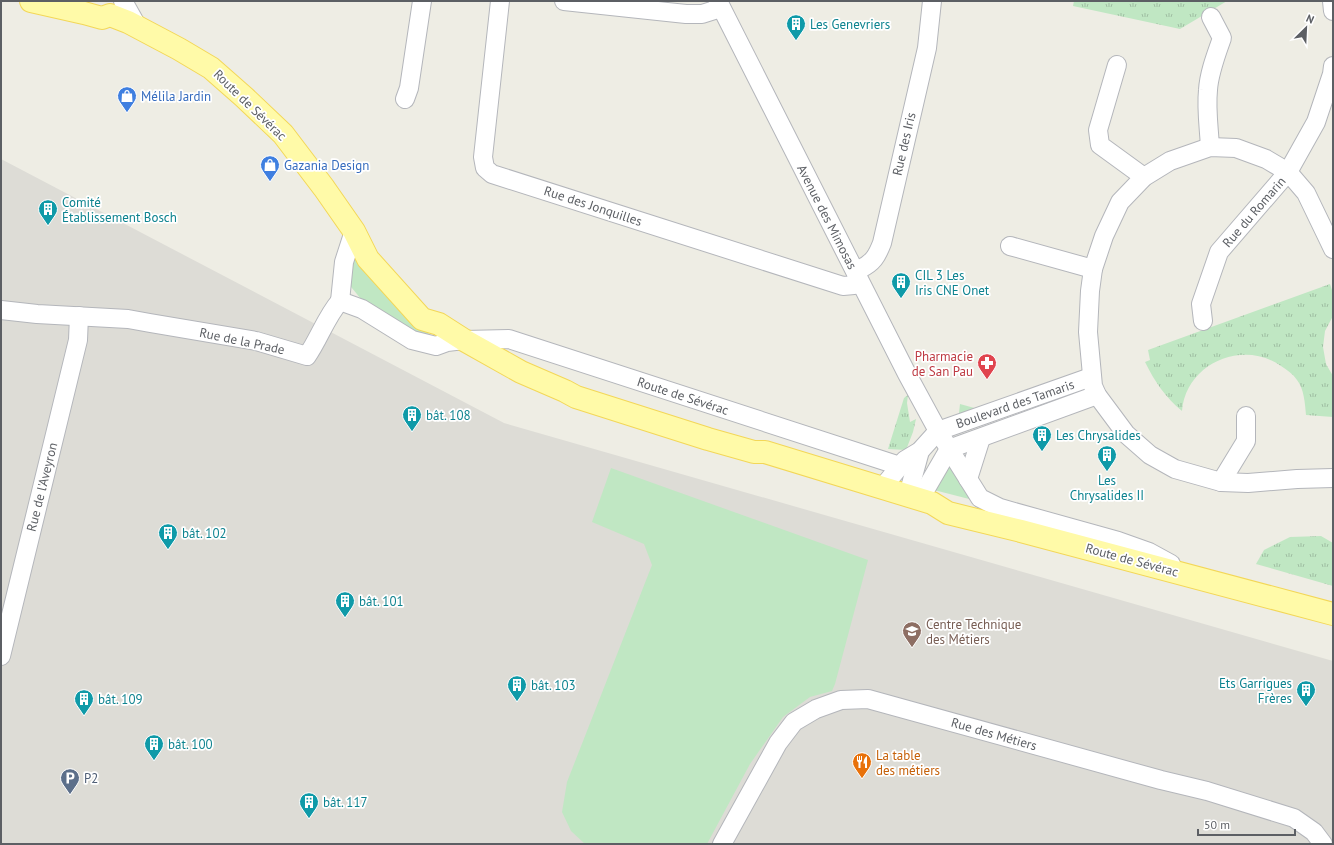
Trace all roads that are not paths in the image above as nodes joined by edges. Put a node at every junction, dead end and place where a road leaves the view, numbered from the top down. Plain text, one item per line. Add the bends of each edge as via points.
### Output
1 (31, 1) edge
2 (123, 1) edge
3 (422, 1) edge
4 (500, 1) edge
5 (564, 1) edge
6 (932, 1) edge
7 (1332, 1) edge
8 (71, 5) edge
9 (720, 5) edge
10 (1333, 11) edge
11 (105, 12) edge
12 (1211, 16) dead end
13 (136, 26) junction
14 (1117, 65) dead end
15 (1333, 66) edge
16 (1333, 75) edge
17 (404, 99) dead end
18 (1210, 147) junction
19 (1288, 172) junction
20 (1144, 177) junction
21 (354, 231) junction
22 (1010, 246) dead end
23 (1333, 249) edge
24 (1093, 269) junction
25 (857, 276) junction
26 (340, 301) junction
27 (1, 310) edge
28 (80, 316) junction
29 (1203, 321) dead end
30 (464, 340) junction
31 (1092, 377) junction
32 (1097, 395) junction
33 (1246, 416) dead end
34 (938, 431) junction
35 (981, 438) junction
36 (949, 449) junction
37 (920, 451) junction
38 (900, 466) junction
39 (968, 478) junction
40 (1333, 478) edge
41 (1221, 482) junction
42 (882, 488) junction
43 (920, 499) junction
44 (1171, 564) junction
45 (1333, 609) edge
46 (1333, 614) edge
47 (1, 656) edge
48 (722, 844) edge
49 (1323, 844) edge

1 - 8 main road, Route de Sévérac
2 - 13 street
3 - 17 street via 409,88
4 - 25 street, Rue des Jonquilles via 483,157 485,168 492,174 843,286 854,285
5 - 9 street via 686,14 702,14
6 - 25 street, Rue des Iris via 926,48 882,242 877,255 860,269
7 - 10 street
8 - 11 main road, Route de Sévérac
9 - 25 street, Avenue des Mimosas
11 - 13 main road, Route de Sévérac
12 - 18 street via 1222,38 1208,90
13 - 21 main road, Route de Sévérac via 211,68 244,97 283,134
14 - 20 street via 1098,130 1100,145
15 - 16 street, Rue du Romarin
16 - 19 street, Rue du Romarin via 1316,122
18 - 19 street, Boulevard des Tamaris via 1236,148 1266,159
18 - 20 street, Boulevard des Tamaris via 1170,161
19 - 23 street, Boulevard des Tamaris via 1306,193
19 - 29 street, Rue du Romarin via 1220,252 1201,304
20 - 24 street, Boulevard des Tamaris via 1120,202 1104,236
21 - 26 street via 344,262
21 - 30 main road, Route de Sévérac via 368,258 422,319 439,324
22 - 24 street
24 - 31 street, Boulevard des Tamaris via 1088,332
25 - 34 street, Avenue des Mimosas
26 - 28 street, Rue de la Prade via 328,317 307,356 256,341 128,319
26 - 30 street via 362,309 412,340 436,346
27 - 28 street, Rue de la Prade
28 - 47 street, Rue de l'Aveyron via 77,345
30 - 38 street, Route de Sévérac via 509,339
30 - 42 main road, Route de Sévérac via 521,372 565,391 580,388 758,445 765,452
31 - 32 street, Boulevard des Tamaris
31 - 34 street, Boulevard des Tamaris
32 - 35 street, Boulevard des Tamaris
32 - 41 street, Boulevard des Tamaris via 1126,434 1150,455 1175,469
33 - 41 street via 1246,441
34 - 36 street, Avenue des Mimosas
34 - 37 street
35 - 36 street, Boulevard des Tamaris
35 - 39 street
36 - 39 street, Avenue des Mimosas
36 - 43 street
37 - 38 street
37 - 43 street
38 - 42 street
39 - 44 street, Avenue des Mimosas via 980,498 1000,508 1118,541 1149,552
40 - 41 street, Boulevard des Tamaris
42 - 43 main road, Route de Sévérac
43 - 44 main road, Route de Sévérac via 946,500
43 - 46 main road, Route de Sévérac via 948,513
44 - 45 main road, Route de Sévérac
48 - 49 street, Rue des Métiers via 778,743 794,722 816,709 841,700 868,699 1207,791 1294,818 1314,832

